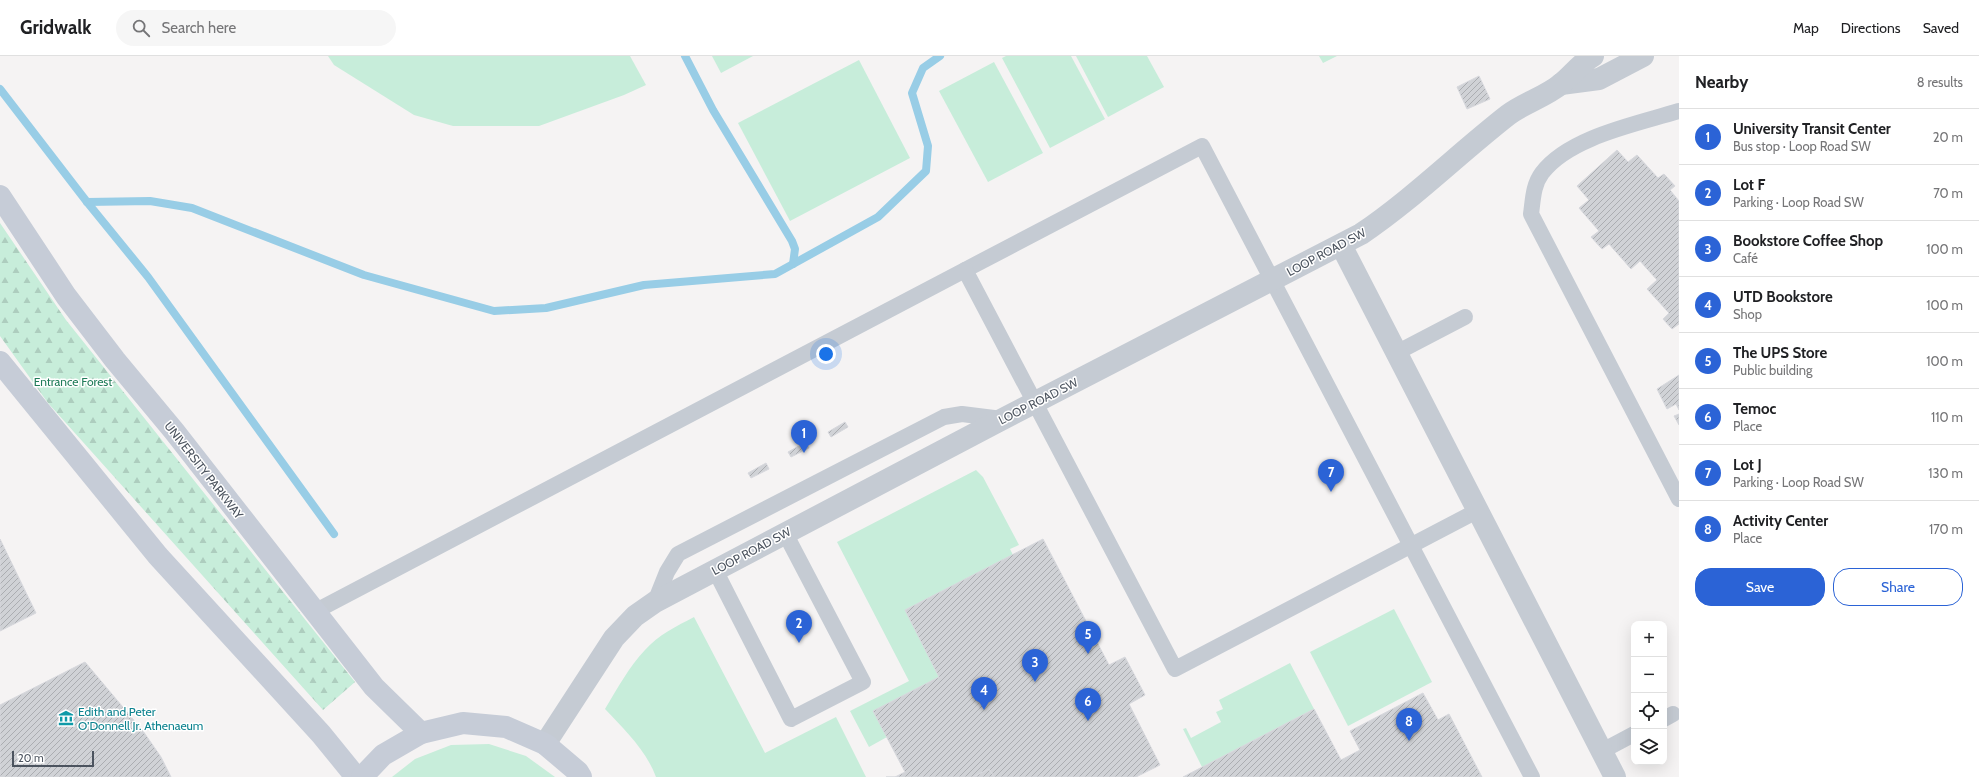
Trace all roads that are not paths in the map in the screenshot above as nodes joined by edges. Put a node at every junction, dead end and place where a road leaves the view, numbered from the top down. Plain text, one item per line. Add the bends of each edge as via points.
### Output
1 (1593, 56) edge
2 (1643, 56) edge
3 (1561, 84) junction
4 (1679, 111) edge
5 (0, 196) edge
6 (1340, 245) junction
7 (965, 270) junction
8 (1271, 281) junction
9 (1465, 317) dead end
10 (1396, 353) junction
11 (0, 362) edge
12 (1034, 403) junction
13 (1002, 420) junction
14 (1679, 500) edge
15 (1477, 511) junction
16 (785, 533) junction
17 (1412, 546) junction
18 (715, 570) junction
19 (655, 602) junction
20 (314, 612) junction
21 (421, 733) junction
22 (1631, 736) edge
23 (545, 744) junction
24 (1602, 751) junction
25 (356, 777) edge
26 (362, 777) edge
27 (581, 777) edge
28 (1532, 777) edge
29 (1615, 777) edge

1 - 3 street, LOOP ROAD SW
2 - 3 street, LOOP ROAD SW via 1599,79
3 - 6 street, LOOP ROAD SW via 1510,113 1399,207 1361,234
4 - 14 lane via 1604,134 1578,145 1555,159 1541,174 1534,190 1531,214
5 - 20 street, UNIVERSITY PARKWAY via 66,296
6 - 8 street, LOOP ROAD SW
6 - 10 street
7 - 8 lane via 1202,146
7 - 12 lane
7 - 20 lane
8 - 12 street, LOOP ROAD SW
8 - 17 lane
9 - 10 lane
10 - 15 street
11 - 25 street via 158,556 316,728
12 - 13 street, LOOP ROAD SW
12 - 17 lane via 1175,670
13 - 16 street, LOOP ROAD SW
13 - 19 lane via 962,414 944,417 678,554 667,572
15 - 17 lane
15 - 24 street
16 - 18 street, LOOP ROAD SW
16 - 18 lane via 863,682 791,719
17 - 28 lane
18 - 19 street, LOOP ROAD SW
19 - 23 street, LOOP ROAD SW via 635,616 614,638
20 - 21 street, UNIVERSITY PARKWAY via 374,687
21 - 23 street via 463,723 506,727
21 - 26 street via 383,755
22 - 24 lane
23 - 27 street
24 - 29 street

